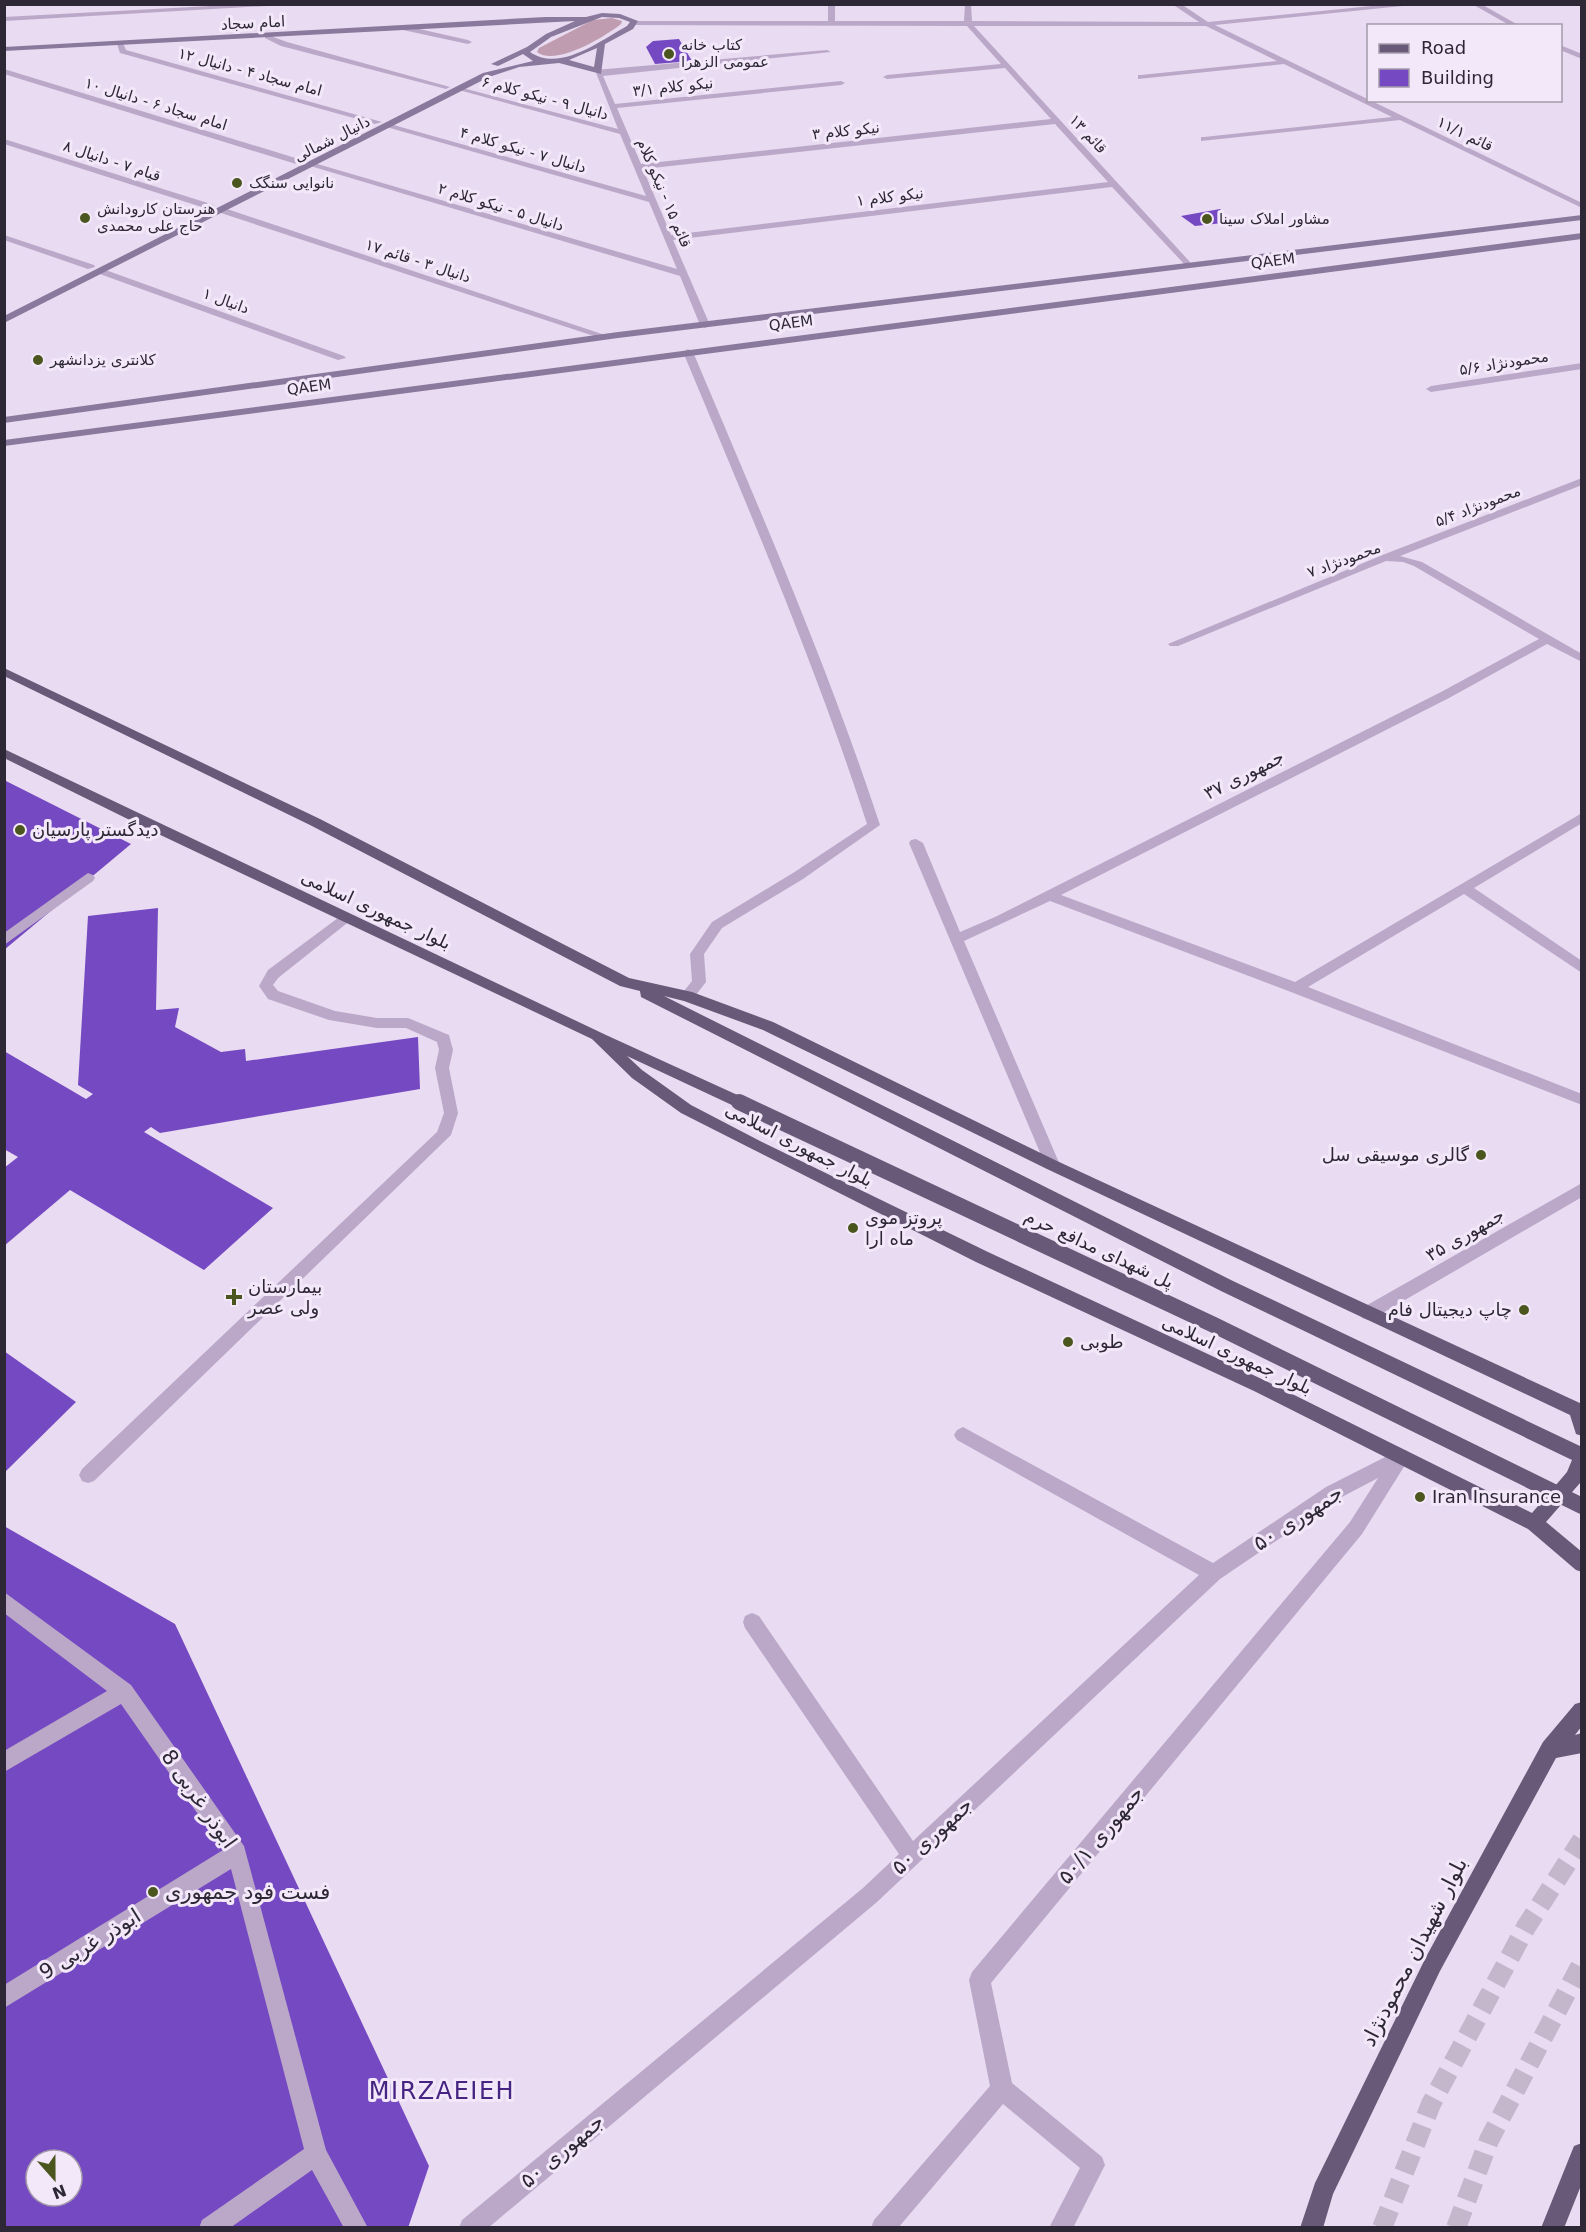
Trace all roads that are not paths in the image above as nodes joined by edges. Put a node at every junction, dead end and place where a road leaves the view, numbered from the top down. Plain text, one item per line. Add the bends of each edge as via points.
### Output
1 (298, 4) edge
2 (611, 4) edge
3 (832, 4) edge
4 (968, 4) edge
5 (1175, 4) edge
6 (1419, 4) edge
7 (1475, 4) edge
8 (1385, 6) edge
9 (588, 16) junction
10 (4, 19) edge
11 (631, 20) junction
12 (504, 23) junction
13 (831, 23) junction
14 (968, 23) junction
15 (1207, 24) junction
16 (1513, 24) edge
17 (406, 28) junction
18 (268, 36) junction
19 (468, 42) dead end
20 (537, 42) junction
21 (602, 42) junction
22 (119, 43) junction
23 (1562, 48) edge
24 (4, 49) edge
25 (528, 49) junction
26 (827, 52) dead end
27 (1581, 57) edge
28 (554, 61) junction
29 (1286, 62) junction
30 (1005, 66) junction
31 (4, 71) edge
32 (599, 73) junction
33 (887, 77) dead end
34 (1141, 77) dead end
35 (841, 83) dead end
36 (446, 87) junction
37 (459, 89) junction
38 (1367, 101) edge
39 (1368, 102) edge
40 (614, 106) junction
41 (1401, 118) junction
42 (1057, 121) junction
43 (383, 124) junction
44 (624, 133) junction
45 (1204, 139) dead end
46 (4, 141) edge
47 (299, 162) junction
48 (311, 165) junction
49 (638, 167) junction
50 (1116, 184) junction
51 (652, 200) junction
52 (1581, 206) edge
53 (211, 207) junction
54 (221, 210) junction
55 (1581, 217) edge
56 (1581, 236) edge
57 (4, 237) edge
58 (668, 238) junction
59 (1187, 264) junction
60 (96, 269) junction
61 (683, 274) junction
62 (4, 311) edge
63 (4, 320) edge
64 (712, 336) junction
65 (606, 337) junction
66 (688, 352) junction
67 (341, 358) dead end
68 (1581, 366) edge
69 (1431, 389) dead end
70 (4, 420) edge
71 (4, 443) edge
72 (1581, 481) edge
73 (1385, 558) junction
74 (1547, 639) junction
75 (1174, 644) dead end
76 (1581, 658) edge
77 (4, 671) edge
78 (4, 753) edge
79 (1581, 817) edge
80 (916, 843) dead end
81 (88, 878) dead end
82 (1464, 887) junction
83 (1048, 896) junction
84 (346, 917) junction
85 (4, 939) edge
86 (956, 939) junction
87 (1581, 968) edge
88 (626, 982) junction
89 (1296, 988) junction
90 (687, 996) junction
91 (597, 1035) junction
92 (1581, 1100) edge
93 (1052, 1165) junction
94 (1581, 1189) edge
95 (1368, 1313) junction
96 (1580, 1412) edge
97 (1581, 1429) edge
98 (963, 1435) dead end
99 (1581, 1456) edge
100 (1401, 1457) junction
101 (88, 1475) dead end
102 (1581, 1506) edge
103 (1533, 1523) junction
104 (1581, 1564) edge
105 (1214, 1573) junction
106 (4, 1601) edge
107 (752, 1622) dead end
108 (124, 1692) junction
109 (1581, 1711) edge
110 (1581, 1743) edge
111 (1550, 1749) junction
112 (4, 1762) edge
113 (237, 1852) junction
114 (911, 1855) junction
115 (4, 1998) edge
116 (1002, 2089) junction
117 (316, 2154) junction
118 (1581, 2154) edge
119 (210, 2228) edge
120 (357, 2228) edge
121 (470, 2228) edge
122 (882, 2228) edge
123 (1060, 2228) edge
124 (1311, 2228) edge
125 (1552, 2228) edge

1 - 10 street
2 - 11 main road
3 - 13 street
4 - 14 street
5 - 15 street, قائم ۱۱/۱
6 - 8 street
7 - 16 street
8 - 15 street
9 - 11 main road, امام سجاد
9 - 12 main road, امام سجاد
9 - 20 main road, دانیال شمالی
11 - 13 street
11 - 21 main road via 630,27
12 - 17 main road, امام سجاد
12 - 20 main road, امام سجاد via 533,31
13 - 14 street
14 - 15 street
14 - 30 street, قائم ۱۳
15 - 29 street, قائم ۱۱/۱
17 - 18 main road, امام سجاد
17 - 19 street
18 - 22 main road, امام سجاد
18 - 36 street via 284,45
20 - 25 main road, دانیال شمالی
21 - 28 main road via 573,57
21 - 32 main road
22 - 24 main road, امام سجاد
22 - 43 street, امام سجاد ۴ - دانیال ۱۲ via 123,51
23 - 27 street
25 - 28 main road via 530,57
25 - 36 main road, دانیال شمالی
26 - 32 street
28 - 32 main road via 589,67
28 - 37 main road, دانیال شمالی via 502,69
29 - 34 street
29 - 38 street, قائم ۱۱/۱
30 - 33 street
30 - 42 street, قائم ۱۳
31 - 47 street, امام سجاد ۶ - دانیال ۱۰
32 - 40 street, قائم ۱۵ - نیکو کلام
35 - 40 street, نیکو کلام ۳/۱
36 - 43 main road, دانیال شمالی
37 - 43 main road, دانیال شمالی
37 - 44 street, دانیال ۹ - نیکو کلام ۶
39 - 41 street, قائم ۱۱/۱
40 - 44 street, قائم ۱۵ - نیکو کلام
41 - 45 street
41 - 52 street, قائم ۱۱/۱
42 - 49 street, نیکو کلام ۳
42 - 50 street, قائم ۱۳
43 - 47 main road, دانیال شمالی
43 - 48 main road, دانیال شمالی
43 - 51 street, دانیال ۷ - نیکو کلام ۴
44 - 49 street, قائم ۱۵ - نیکو کلام
46 - 53 street, قیام ۷ - دانیال ۸
47 - 53 main road, دانیال شمالی
48 - 54 main road, دانیال شمالی
48 - 61 street, دانیال ۵ - نیکو کلام ۲
49 - 51 street, قائم ۱۵ - نیکو کلام
50 - 58 street, نیکو کلام ۱
50 - 59 street, قائم ۱۳
51 - 58 street, قائم ۱۵ - نیکو کلام
53 - 54 main road
53 - 60 main road, دانیال شمالی
54 - 60 main road, دانیال شمالی
54 - 65 street, دانیال ۳ - قائم ۱۷
55 - 59 main road, QAEM
56 - 64 main road, QAEM
57 - 60 street, دانیال ۱
58 - 61 street, قائم ۱۵ - نیکو کلام
59 - 64 main road, QAEM
60 - 62 main road, دانیال شمالی
60 - 63 main road, دانیال شمالی
60 - 67 street, دانیال ۱
61 - 64 street, قائم ۱۵ - نیکو کلام
64 - 65 main road, QAEM
64 - 66 main road, QAEM
65 - 70 main road, QAEM
66 - 71 main road, QAEM
66 - 90 street via 789,593 854,761 874,825 717,925 697,954 699,982
68 - 69 street, محمودنژاد ۵/۶
72 - 73 street, محمودنژاد ۵/۴
73 - 74 street, محمودنژاد ۷ via 1418,564
73 - 75 street, محمودنژاد ۷
74 - 76 street, محمودنژاد ۷
74 - 83 street, جمهوری ۳۷ via 1445,695
77 - 88 main road via 315,822
78 - 84 main road, بلوار جمهوری اسلامی
79 - 82 street
80 - 86 street
81 - 85 street
82 - 87 street
82 - 89 street
83 - 86 street, جمهوری ۳۷
83 - 89 street
84 - 91 main road, بلوار جمهوری اسلامی
84 - 101 street via 273,974 266,986 273,995 334,1016 408,1023 444,1039 447,1050 442,1068 451,1113 443,1135
86 - 93 street
88 - 90 main road
88 - 99 main road, پل شهدای مدافع حرم via 1227,1286
89 - 92 street
90 - 93 main road via 768,1026
91 - 100 main road, بلوار جمهوری اسلامی via 637,1074 686,1109 982,1257 1260,1386
91 - 102 main road, پل شهدای مدافع حرم, bridge via 1214,1325
93 - 95 main road
94 - 95 street, جمهوری ۳۵
95 - 96 main road
96 - 97 main road
98 - 105 street
99 - 103 main road via 1574,1477
100 - 103 main road, بلوار جمهوری اسلامی
100 - 105 street, جمهوری ۵۰ via 1332,1493
100 - 116 street, جمهوری ۵۰/۱ via 1356,1528 980,1980
103 - 104 main road, بلوار جمهوری اسلامی
105 - 114 street, جمهوری ۵۰
106 - 108 street, ابوذر غربی 8
107 - 114 street
108 - 112 street
108 - 113 street, ابوذر غربی 8
109 - 111 main road, بلوار شهیدان محمودنژاد
110 - 111 main road
111 - 124 main road, بلوار شهیدان محمودنژاد via 1433,1964 1323,2191
113 - 115 street, ابوذر غربی 9
113 - 117 street, ابوذر غربی 8
114 - 121 street, جمهوری ۵۰ via 870,1895
116 - 122 street
116 - 123 street via 1095,2165
117 - 119 street
117 - 120 street, ابوذر غربی 8
118 - 125 main road

